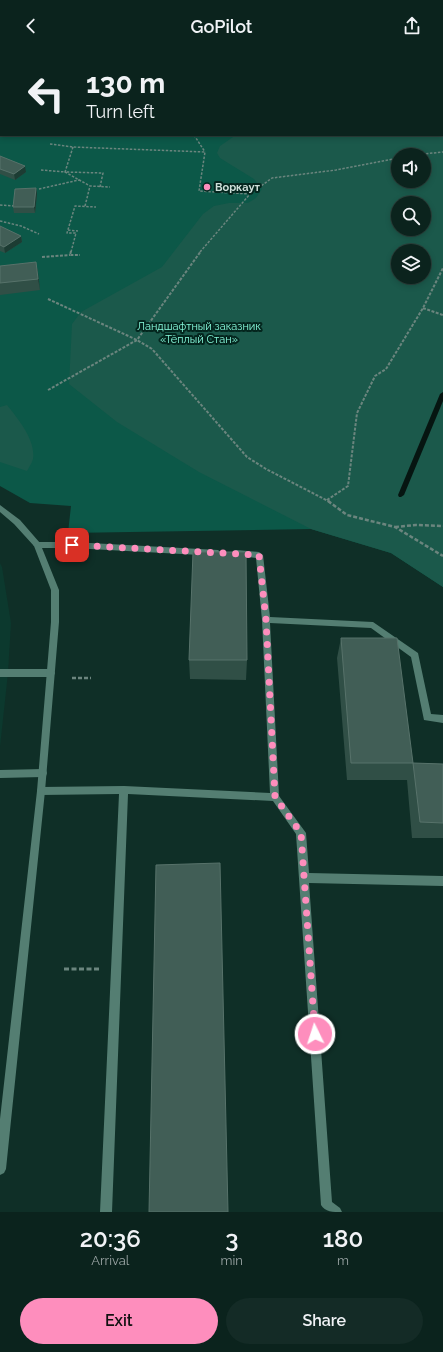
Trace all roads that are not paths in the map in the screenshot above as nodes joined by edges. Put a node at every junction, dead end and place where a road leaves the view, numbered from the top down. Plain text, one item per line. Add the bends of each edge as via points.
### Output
1 (0, 508) edge
2 (37, 545) junction
3 (266, 620) junction
4 (0, 673) edge
5 (51, 673) junction
6 (443, 719) edge
7 (43, 772) junction
8 (0, 774) edge
9 (124, 790) junction
10 (41, 791) junction
11 (275, 797) junction
12 (304, 878) junction
13 (443, 881) edge
14 (0, 1169) edge
15 (106, 1212) edge
16 (336, 1212) edge

1 - 2 street via 17,522
2 - 3 street via 259,555
2 - 5 street via 55,590
3 - 6 street via 373,625 415,655 427,717
3 - 11 street
4 - 5 street
5 - 7 street
7 - 8 street
7 - 10 street
9 - 10 street
9 - 11 street
9 - 15 street
10 - 14 street
11 - 12 street via 301,833
12 - 13 street
12 - 16 street via 327,1205

